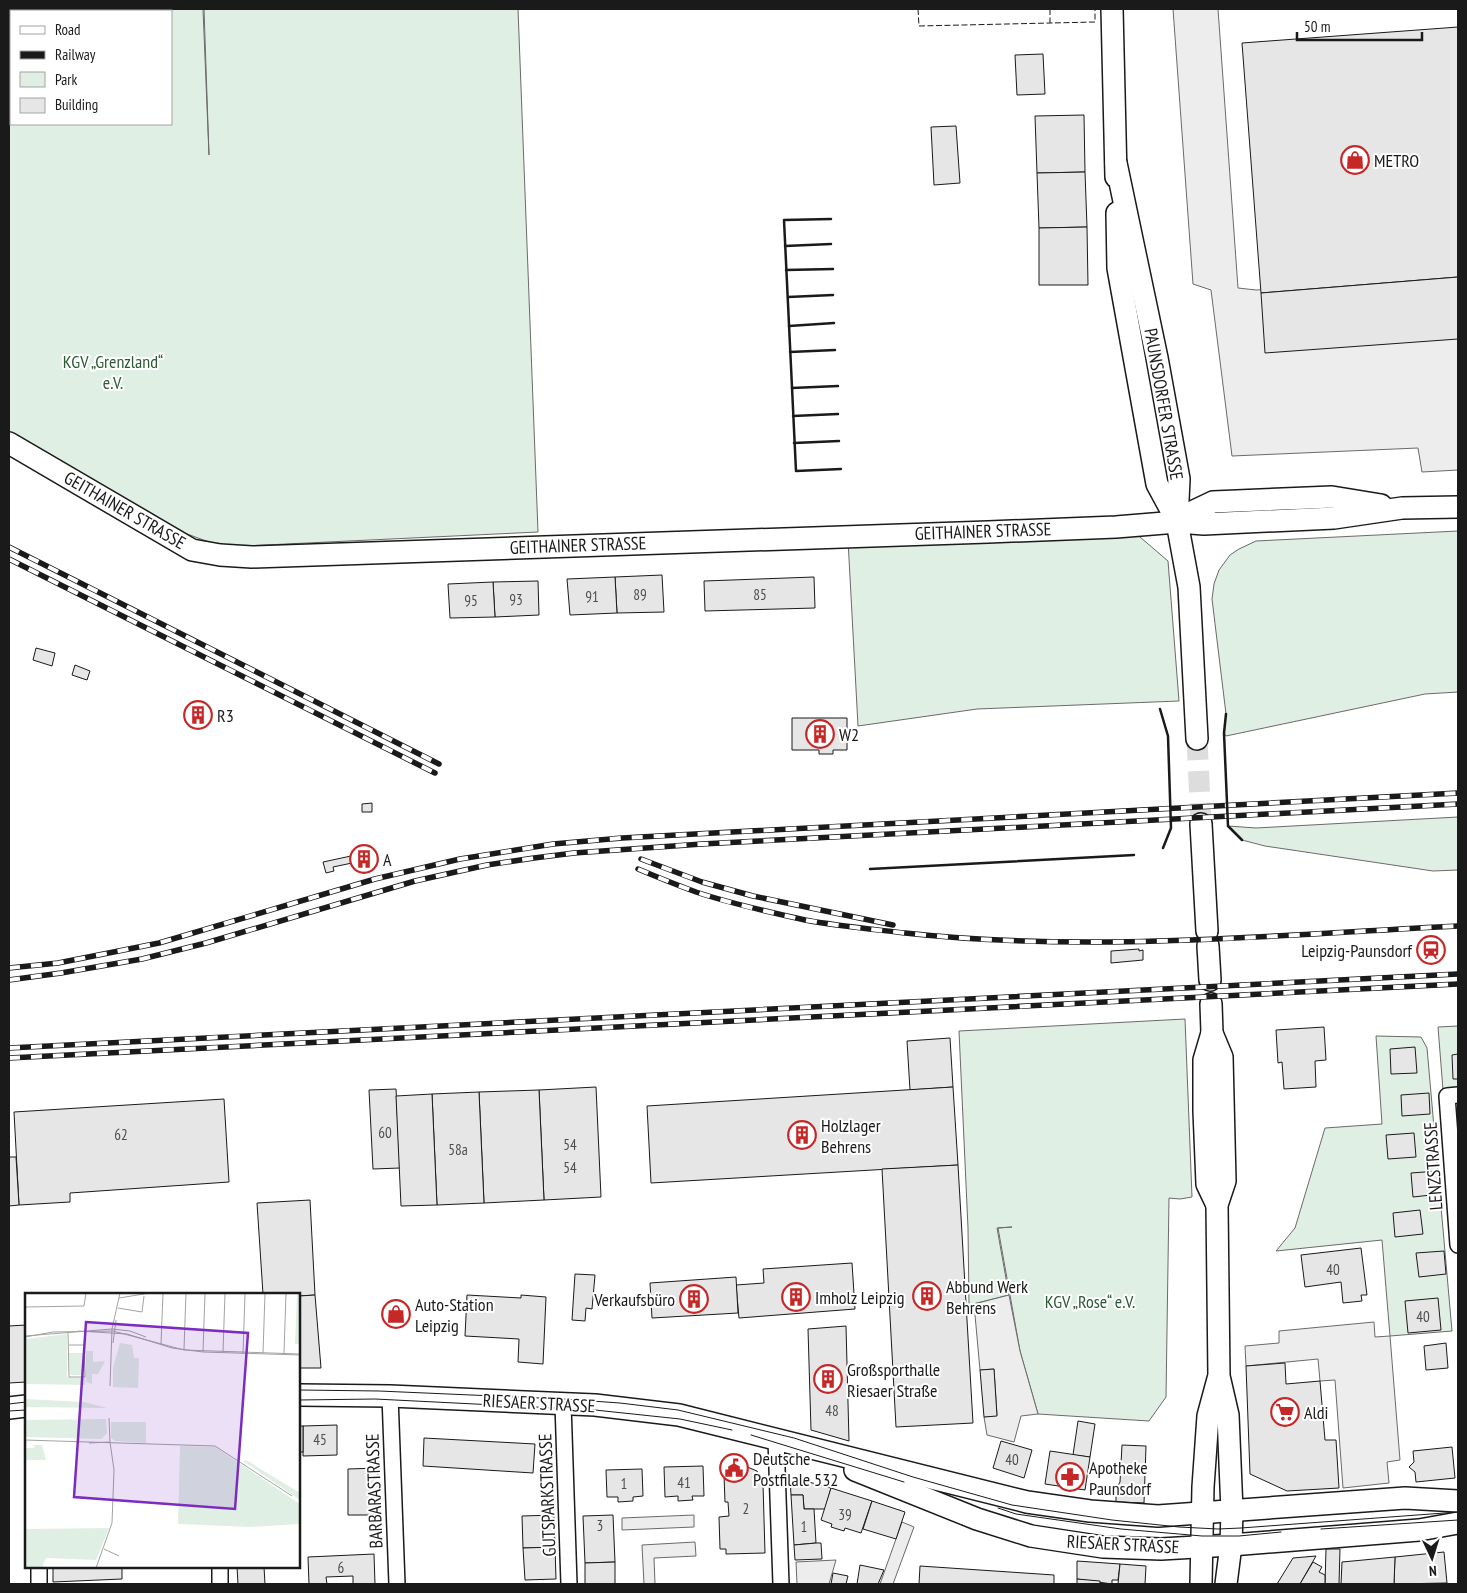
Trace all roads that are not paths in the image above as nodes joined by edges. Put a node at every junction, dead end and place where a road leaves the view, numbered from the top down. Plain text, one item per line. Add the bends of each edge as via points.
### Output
1 (1112, 9) edge
2 (9, 443) edge
3 (1458, 507) edge
4 (1177, 522) junction
5 (1197, 739) tunnel mouth
6 (1201, 824) tunnel mouth
7 (1210, 980) dead end
8 (1211, 1004) dead end
9 (1458, 1095) edge
10 (1458, 1245) edge
11 (1219, 1376) junction
12 (300, 1395) edge
13 (390, 1396) junction
14 (563, 1404) junction
15 (25, 1406) edge
16 (9, 1408) edge
17 (776, 1439) junction
18 (1458, 1500) edge
19 (1232, 1511) junction
20 (1203, 1513) junction
21 (1458, 1523) edge
22 (1231, 1545) junction
23 (1201, 1546) junction
24 (39, 1568) edge
25 (220, 1568) edge
26 (39, 1584) edge
27 (220, 1584) edge
28 (397, 1584) edge
29 (569, 1584) edge
30 (781, 1584) edge
31 (1201, 1584) edge
32 (1226, 1584) edge

1 - 4 main road, PAUNSDORFER STRASSE via 1116,163 1179,479
2 - 4 main road, GEITHAINER STRASSE via 192,550 220,555 252,557 988,532
3 - 4 main road, GEITHAINER STRASSE via 1402,508 1332,498 1213,502
4 - 5 main road, PAUNSDORFER STRASSE via 1189,587
6 - 7 main road
8 - 11 main road via 1212,1034 1204,1060 1205,1129 1207,1184 1217,1205
9 - 10 street, LENZSTRASSE via 1447,1096
11 - 19 main road via 1228,1415
11 - 20 main road via 1208,1416
12 - 13 main road, RIESAER STRASSE
13 - 14 main road, RIESAER STRASSE
13 - 28 street, BARBARASTRASSE
14 - 17 main road, RIESAER STRASSE via 679,1415
14 - 29 street, GUTSPARKSTRASSE
15 - 16 main road
17 - 20 main road, RIESAER STRASSE via 1027,1502 1158,1516
17 - 23 main road, RIESAER STRASSE via 1031,1536 1102,1547 1161,1549
17 - 30 street
18 - 19 main road, RIESAER STRASSE via 1405,1498
19 - 20 main road, RIESAER STRASSE
19 - 22 main road
20 - 23 main road
21 - 22 main road, RIESAER STRASSE via 1418,1530
22 - 23 main road, RIESAER STRASSE
22 - 32 main road
23 - 31 main road
24 - 26 street
25 - 27 street

